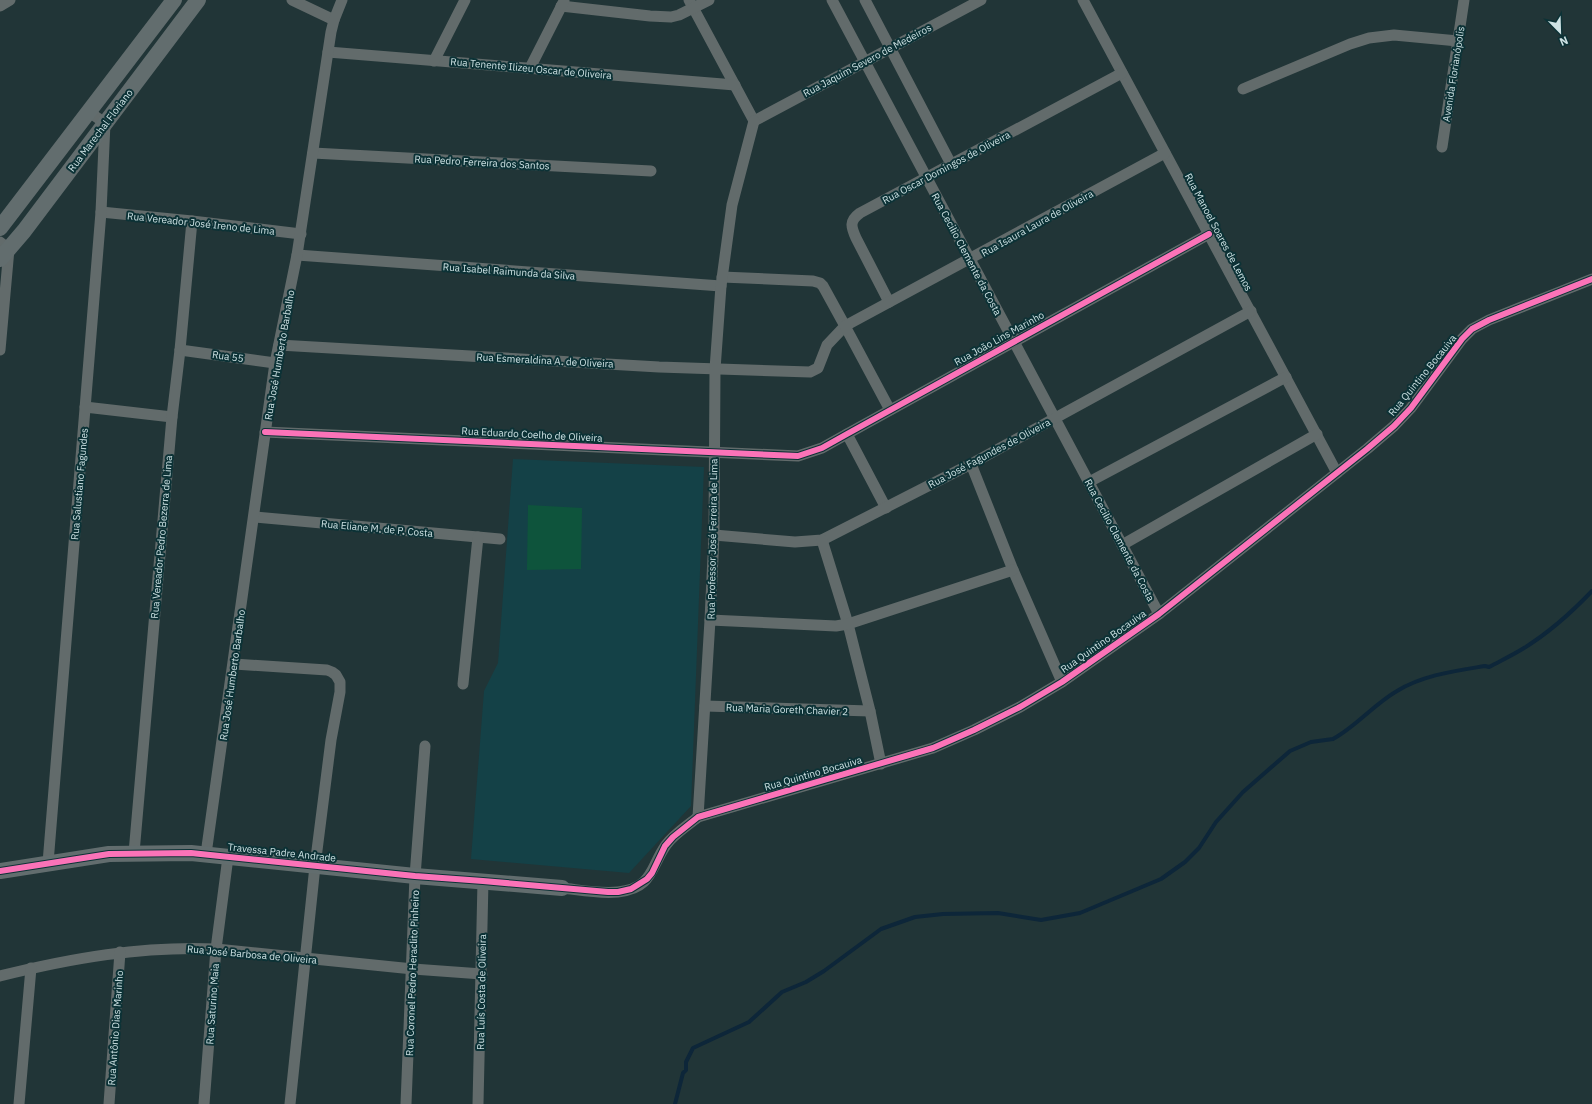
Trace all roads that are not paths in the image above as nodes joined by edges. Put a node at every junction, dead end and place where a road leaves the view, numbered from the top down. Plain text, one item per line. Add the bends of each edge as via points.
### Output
1 (10, 0) edge
2 (174, 0) edge
3 (198, 0) edge
4 (292, 0) edge
5 (342, 0) edge
6 (465, 0) edge
7 (709, 0) edge
8 (832, 0) edge
9 (865, 0) edge
10 (981, 0) edge
11 (1083, 0) edge
12 (1464, 0) edge
13 (563, 3) edge
14 (691, 4) edge
15 (0, 6) edge
16 (334, 20) junction
17 (1458, 41) junction
18 (890, 48) junction
19 (328, 52) junction
20 (434, 61) junction
21 (865, 62) junction
22 (530, 68) junction
23 (1122, 74) junction
24 (735, 85) junction
25 (1243, 89) dead end
26 (89, 112) junction
27 (754, 121) junction
28 (105, 123) junction
29 (1442, 147) dead end
30 (313, 152) junction
31 (1165, 153) junction
32 (950, 164) junction
33 (651, 171) dead end
34 (926, 177) junction
35 (101, 212) junction
36 (192, 221) junction
37 (0, 228) edge
38 (301, 234) junction
39 (1209, 234) junction
40 (3, 250) edge
41 (297, 256) junction
42 (970, 259) junction
43 (1592, 280) edge
44 (722, 282) junction
45 (889, 302) junction
46 (1250, 311) junction
47 (845, 326) junction
48 (1014, 342) junction
49 (279, 345) junction
50 (0, 350) edge
51 (180, 350) junction
52 (275, 363) junction
53 (716, 369) junction
54 (810, 372) joint
55 (1286, 377) junction
56 (85, 407) junction
57 (890, 410) junction
58 (172, 418) junction
59 (1054, 418) junction
60 (265, 432) junction
61 (847, 434) junction
62 (1316, 434) junction
63 (714, 452) junction
64 (798, 456) joint
65 (971, 464) junction
66 (1337, 473) junction
67 (1089, 482) junction
68 (886, 508) junction
69 (255, 517) junction
70 (714, 535) junction
71 (478, 537) junction
72 (500, 539) dead end
73 (822, 540) junction
74 (1122, 546) junction
75 (1013, 570) junction
76 (1159, 614) junction
77 (710, 620) junction
78 (848, 624) junction
79 (234, 664) junction
80 (1062, 682) junction
81 (463, 684) dead end
82 (704, 706) junction
83 (870, 711) junction
84 (426, 746) dead end
85 (881, 764) junction
86 (698, 817) junction
87 (134, 853) junction
88 (206, 854) junction
89 (228, 856) junction
90 (48, 863) junction
91 (315, 866) junction
92 (0, 871) edge
93 (416, 876) junction
94 (483, 881) junction
95 (562, 888) joint
96 (216, 949) junction
97 (120, 952) junction
98 (304, 958) junction
99 (31, 968) junction
100 (413, 969) junction
101 (482, 974) junction
102 (0, 976) edge
103 (19, 1104) edge
104 (109, 1104) edge
105 (204, 1104) edge
106 (290, 1104) edge
107 (406, 1104) edge
108 (478, 1104) edge

1 - 15 street
2 - 26 street, Rua Marechal Floriano
3 - 28 street, Rua Marechal Floriano
4 - 16 street
5 - 16 street, Rua José Humberto Barbalho
6 - 20 street
7 - 14 street
8 - 21 street, Rua Cecilio Clemente da Costa
9 - 18 street
10 - 18 street, Rua Jaquim Severo de Medeiros
11 - 23 street, Rua Manoel Soares de Lemos
12 - 17 street, Avenida Florianópolis
13 - 14 street via 666,17 679,15
13 - 22 street
14 - 24 street
16 - 19 street, Rua José Humberto Barbalho
17 - 25 street via 1394,35 1369,38
17 - 29 street, Avenida Florianópolis
18 - 21 street, Rua Jaquim Severo de Medeiros
18 - 32 street
19 - 20 street, Rua Tenente Ilizeu Oscar de Oliveira
19 - 30 street, Rua José Humberto Barbalho
20 - 22 street, Rua Tenente Ilizeu Oscar de Oliveira
21 - 27 street, Rua Jaquim Severo de Medeiros
21 - 34 street, Rua Cecilio Clemente da Costa
22 - 24 street, Rua Tenente Ilizeu Oscar de Oliveira
23 - 31 street, Rua Manoel Soares de Lemos
23 - 32 street, Rua Oscar Domingos de Oliveira
24 - 27 street
26 - 28 street
26 - 37 street, Rua Marechal Floriano
27 - 44 street, Rua Professor José Ferreira de Lima via 732,205
28 - 35 street, Rua Salustiano Fagundes
28 - 40 street, Rua Marechal Floriano via 24,231
30 - 33 street, Rua Pedro Ferreira dos Santos
30 - 38 street, Rua José Humberto Barbalho
31 - 39 street, Rua Manoel Soares de Lemos
31 - 42 street, Rua Isaura Laura de Oliveira
32 - 34 street, Rua Oscar Domingos de Oliveira
34 - 42 street, Rua Cecilio Clemente da Costa
34 - 45 street, Rua Oscar Domingos de Oliveira via 860,213 852,222 856,238
35 - 36 street, Rua Vereador José Ireno de Lima
35 - 56 street, Rua Salustiano Fagundes
36 - 38 street, Rua Vereador José Ireno de Lima
36 - 51 street, Rua Vereador Pedro Bezerra de Lima
38 - 41 street, Rua José Humberto Barbalho
39 - 46 street, Rua Manoel Soares de Lemos
39 - 48 street, Rua João Lins Marinho
40 - 50 street
41 - 44 street, Rua Isabel Raimunda da Silva
41 - 49 street, Rua José Humberto Barbalho
42 - 45 street, Rua Isaura Laura de Oliveira
42 - 48 street, Rua Cecilio Clemente da Costa
43 - 66 street, Rua Quintino Bocauiva via 1472,329 1411,408
44 - 47 street, Rua Isabel Raimunda da Silva via 820,282
44 - 53 street, Rua Professor José Ferreira de Lima
45 - 47 street, Rua Isaura Laura de Oliveira
46 - 55 street, Rua Manoel Soares de Lemos
46 - 59 street, Rua José Fagundes de Oliveira
47 - 54 street, Rua Isaura Laura de Oliveira via 827,345 818,368
47 - 57 street
48 - 57 street, Rua João Lins Marinho
48 - 59 street, Rua Cecilio Clemente da Costa
49 - 52 street, Rua José Humberto Barbalho
49 - 53 street, Rua Esmeraldina A. de Oliveira
51 - 52 street, Rua 55
51 - 58 street, Rua Vereador Pedro Bezerra de Lima
52 - 60 street, Rua José Humberto Barbalho
53 - 54 street, Rua Esmeraldina A. de Oliveira
53 - 63 street, Rua Professor José Ferreira de Lima
55 - 62 street, Rua Manoel Soares de Lemos
55 - 67 street
56 - 58 street
56 - 90 street, Rua Salustiano Fagundes
57 - 61 street, Rua João Lins Marinho
58 - 87 street, Rua Vereador Pedro Bezerra de Lima
59 - 65 street, Rua José Fagundes de Oliveira
59 - 67 street, Rua Cecilio Clemente da Costa
60 - 63 street, Rua Eduardo Coelho de Oliveira
60 - 69 street, Rua José Humberto Barbalho
61 - 64 street, Rua João Lins Marinho via 822,448
61 - 68 street
62 - 66 street, Rua Manoel Soares de Lemos
62 - 74 street
63 - 64 street, Rua Eduardo Coelho de Oliveira
63 - 70 street, Rua Professor José Ferreira de Lima
65 - 68 street, Rua José Fagundes de Oliveira
65 - 75 street
66 - 76 street, Rua Quintino Bocauiva
67 - 74 street, Rua Cecilio Clemente da Costa
68 - 73 street, Rua José Fagundes de Oliveira
69 - 71 street, Rua Eliane M. de P. Costa
69 - 79 street, Rua José Humberto Barbalho
70 - 73 street, Rua José Fagundes de Oliveira via 795,542
70 - 77 street, Rua Professor José Ferreira de Lima
71 - 72 street, Rua Eliane M. de P. Costa
71 - 81 street
73 - 78 street
74 - 76 street, Rua Cecilio Clemente da Costa
75 - 78 street
75 - 80 street
76 - 80 street, Rua Quintino Bocauiva
77 - 78 street via 836,626
77 - 82 street, Rua Professor José Ferreira de Lima
78 - 83 street
79 - 88 street, Rua José Humberto Barbalho
79 - 91 street via 332,672 340,682
80 - 85 street, Rua Quintino Bocauiva via 974,730 933,748
82 - 83 street, Rua Maria Goreth Chavier 2
82 - 86 street, Rua Professor José Ferreira de Lima
83 - 85 street
84 - 93 street, Rua Coronel Pedro Heraclito Pinheiro
85 - 86 street, Rua Quintino Bocauiva
86 - 95 street, Rua Quintino Bocauiva via 672,837 652,873 639,885 631,889 608,892
87 - 88 street, Travessa Padre Andrade
87 - 90 street, Travessa Padre Andrade
88 - 89 street, Travessa Padre Andrade
89 - 91 street, Travessa Padre Andrade
89 - 96 street, Rua Saturino Maia
90 - 92 street, Travessa Padre Andrade
91 - 93 street, Travessa Padre Andrade
91 - 98 street
93 - 94 street, Travessa Padre Andrade
93 - 100 street, Rua Coronel Pedro Heraclito Pinheiro
94 - 95 street, Travessa Padre Andrade
94 - 101 street, Rua Luís Costa de Oliveira
96 - 97 street, Rua José Barbosa de Oliveira
96 - 98 street, Rua José Barbosa de Oliveira
96 - 105 street, Rua Saturino Maia
97 - 99 street, Rua José Barbosa de Oliveira
97 - 104 street, Rua Antônio Dias Marinho
98 - 100 street, Rua José Barbosa de Oliveira
98 - 106 street
99 - 102 street, Rua José Barbosa de Oliveira
99 - 103 street
100 - 101 street, Rua José Barbosa de Oliveira
100 - 107 street, Rua Coronel Pedro Heraclito Pinheiro
101 - 108 street, Rua Luís Costa de Oliveira

